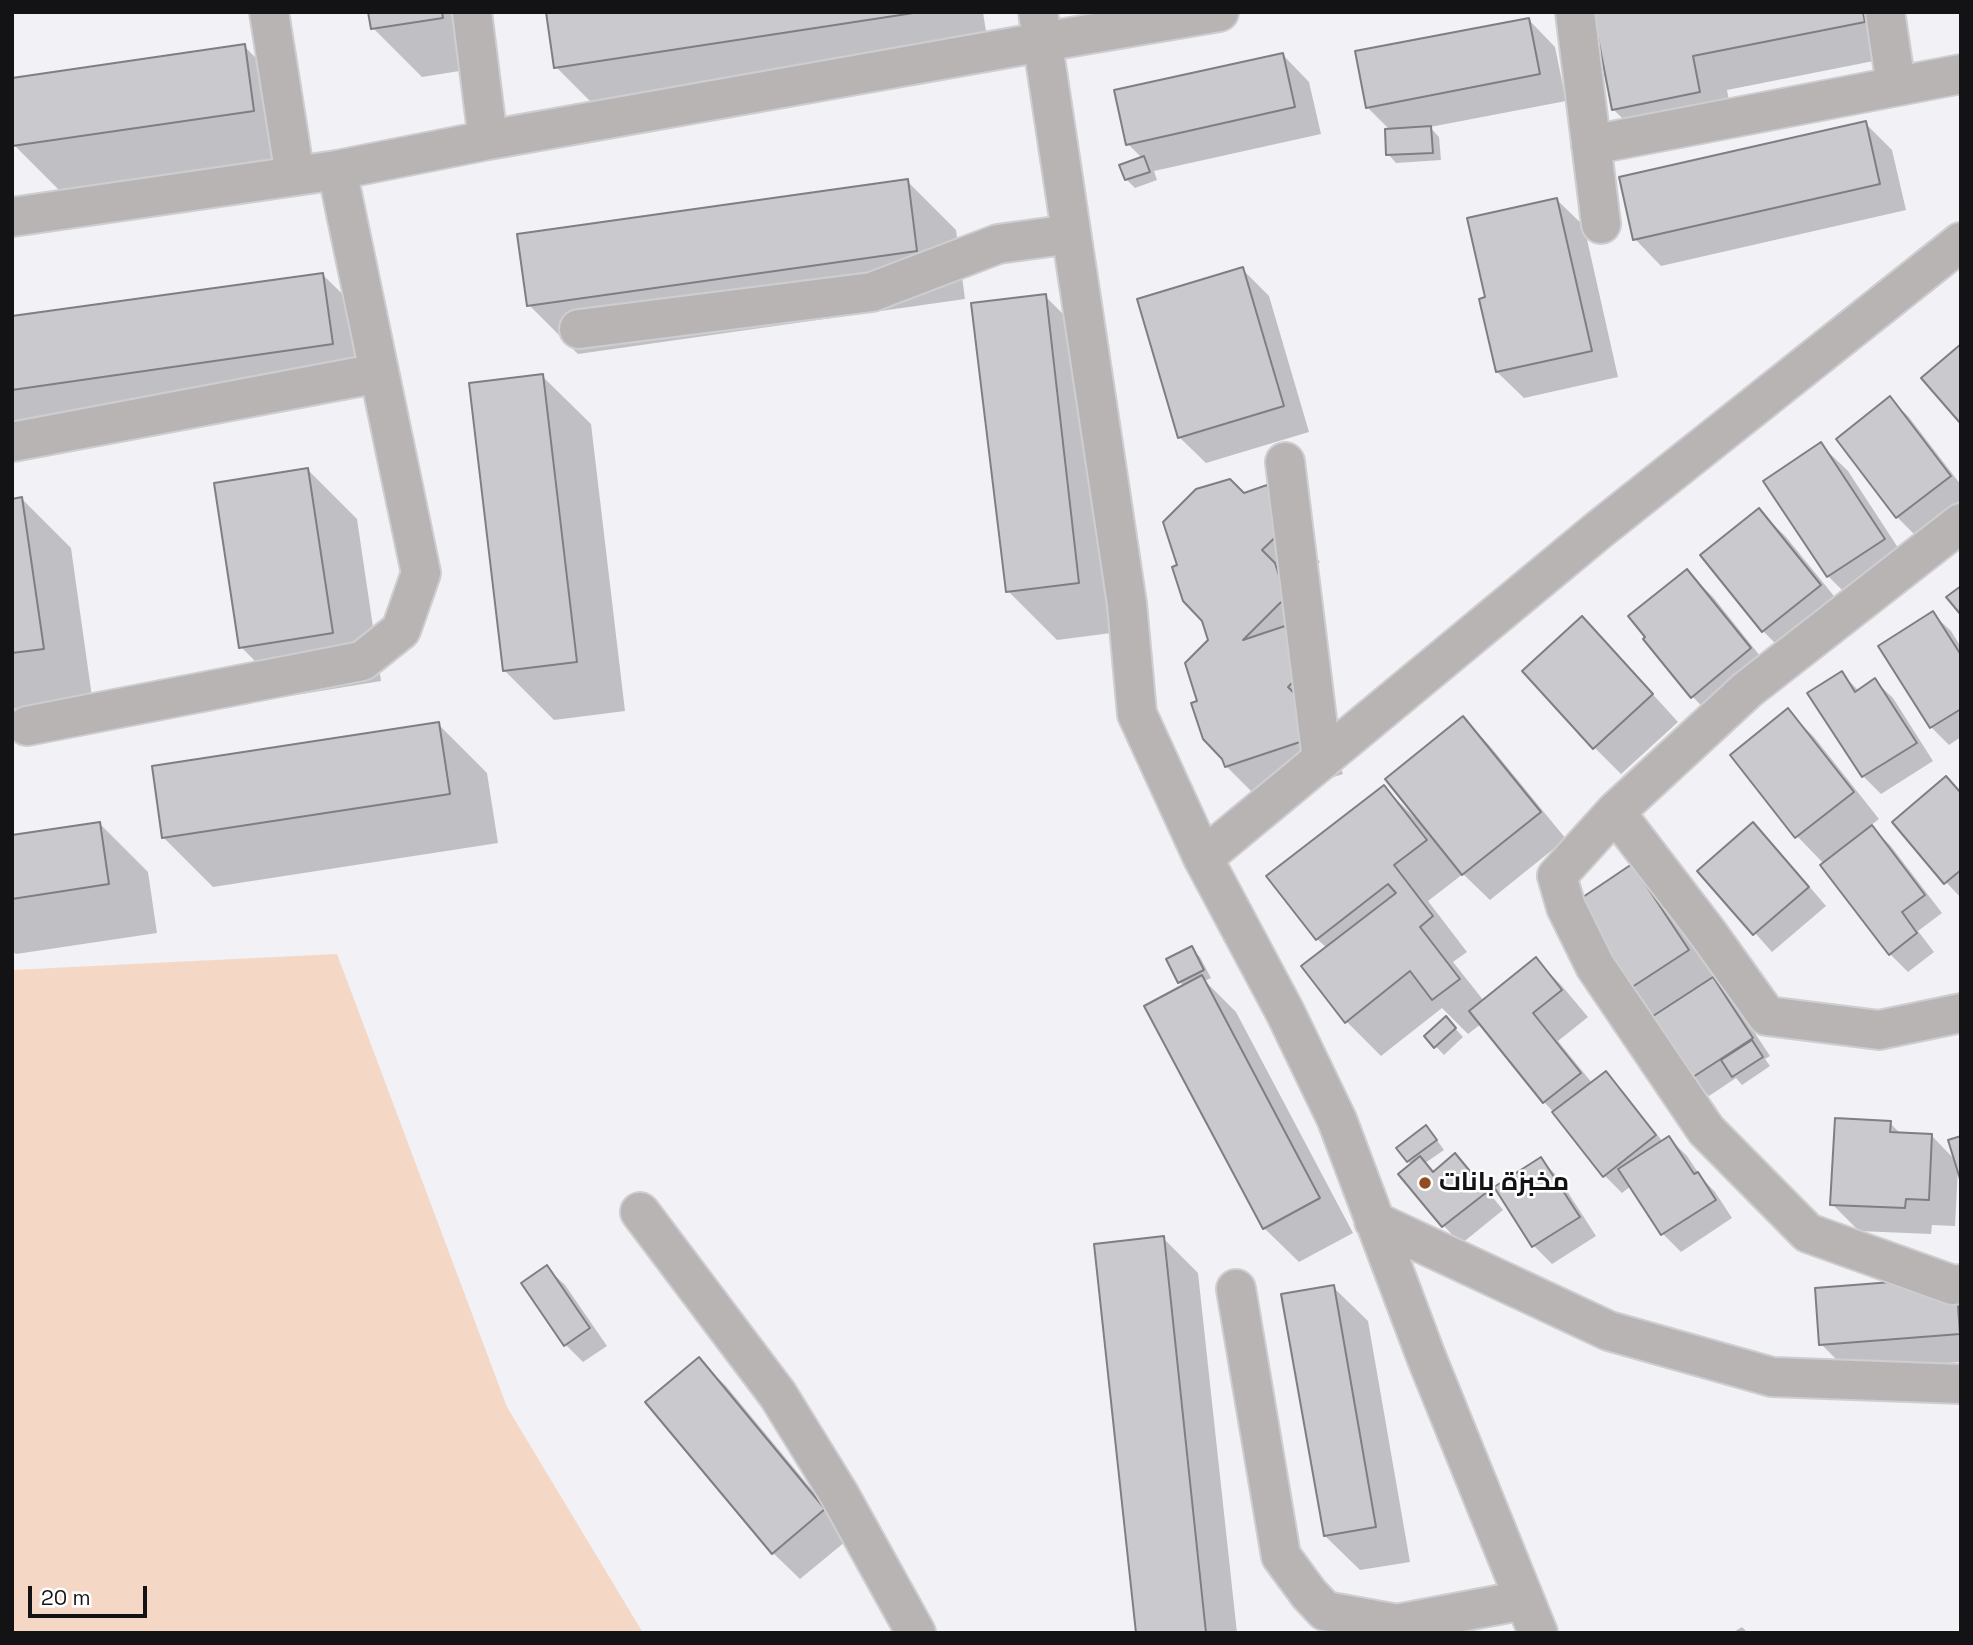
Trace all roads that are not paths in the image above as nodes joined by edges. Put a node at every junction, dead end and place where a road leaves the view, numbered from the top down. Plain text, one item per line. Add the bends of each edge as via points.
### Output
1 (269, 12) edge
2 (472, 12) edge
3 (1219, 12) edge
4 (1575, 12) edge
5 (1885, 12) edge
6 (1040, 27) edge
7 (1961, 74) edge
8 (1896, 85) junction
9 (488, 140) junction
10 (1591, 145) junction
11 (337, 170) junction
12 (295, 176) junction
13 (12, 217) edge
14 (1601, 224) dead end
15 (1071, 233) junction
16 (1961, 242) edge
17 (579, 329) dead end
18 (379, 373) junction
19 (12, 442) edge
20 (1285, 462) dead end
21 (1961, 523) edge
22 (27, 726) dead end
23 (1322, 760) junction
24 (1615, 812) junction
25 (1203, 858) junction
26 (1961, 1013) edge
27 (640, 1212) dead end
28 (1374, 1221) junction
29 (1961, 1284) edge
30 (1236, 1289) dead end
31 (1961, 1384) edge
32 (1531, 1616) edge
33 (1398, 1628) edge
34 (916, 1633) edge

1 - 12 street
2 - 9 street
3 - 6 street
4 - 10 street
5 - 8 street
6 - 9 street
6 - 15 street
7 - 8 street
8 - 10 street
9 - 11 street
10 - 14 street
11 - 12 street
11 - 18 street
12 - 13 street
15 - 17 street via 998,244 872,292
15 - 25 street via 1127,604 1137,715
16 - 23 street via 1601,529
18 - 19 street
18 - 22 street via 421,573 401,630 362,661
20 - 23 street
21 - 24 street via 1747,690
23 - 25 street
24 - 26 street via 1767,1017 1879,1030
24 - 29 street via 1557,876 1566,907 1595,965 1706,1129 1808,1233
25 - 28 street via 1337,1120
27 - 34 street via 778,1395
28 - 31 street via 1609,1331 1772,1377
28 - 32 street
30 - 33 street via 1281,1556 1325,1611
32 - 33 street

